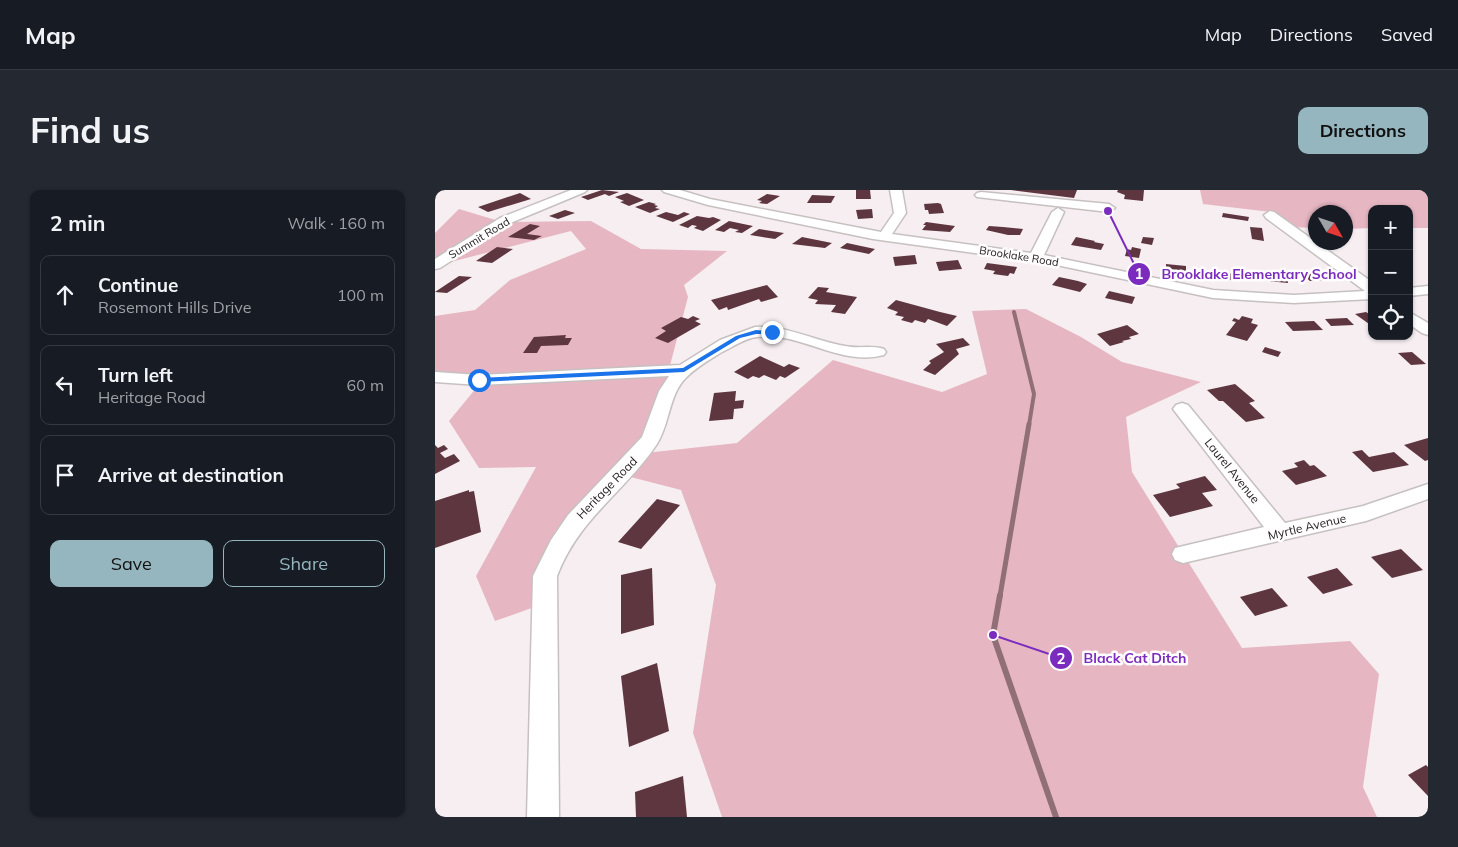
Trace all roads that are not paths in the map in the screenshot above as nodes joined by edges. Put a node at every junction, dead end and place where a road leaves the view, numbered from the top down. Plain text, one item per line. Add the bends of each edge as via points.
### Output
1 (581, 190) edge
2 (668, 190) edge
3 (896, 190) edge
4 (981, 195) edge
5 (1109, 208) dead end
6 (1049, 214) junction
7 (1270, 215) dead end
8 (1098, 216) dead end
9 (884, 237) junction
10 (1035, 257) junction
11 (435, 265) edge
12 (1368, 286) edge
13 (1428, 290) edge
14 (1413, 292) edge
15 (1368, 295) edge
16 (1413, 319) edge
17 (1428, 330) edge
18 (878, 352) dead end
19 (684, 370) junction
20 (435, 377) edge
21 (1182, 408) dead end
22 (1428, 491) edge
23 (1281, 533) junction
24 (1183, 554) dead end
25 (543, 817) edge

1 - 11 street, Summit Road via 504,221
2 - 9 street, Brooklake Road via 708,202
3 - 9 street via 901,213
4 - 5 street
4 - 6 street via 1006,206
4 - 6 street via 984,200 1003,207
6 - 8 street
6 - 10 street
7 - 12 street
9 - 10 street, Brooklake Road
10 - 15 street, Brooklake Road via 1230,296 1294,299
13 - 14 street
16 - 17 street
18 - 19 street, Heritage Road via 846,351 772,332 756,332 738,337
19 - 20 street via 479,380
19 - 25 street, Heritage Road via 671,386 651,438 560,540 545,576
21 - 23 street, Laurel Avenue
22 - 23 street, Myrtle Avenue via 1366,513
23 - 24 street, Myrtle Avenue

